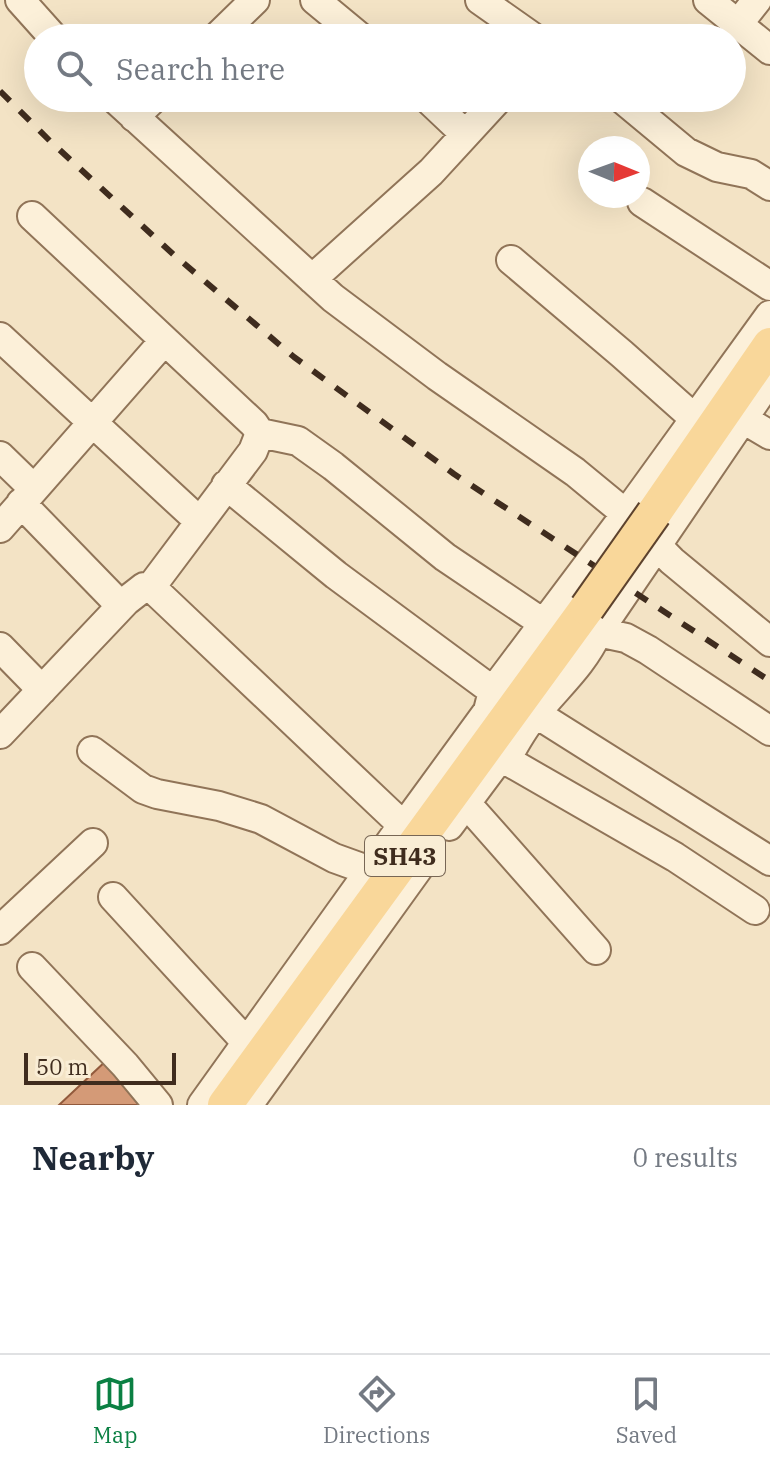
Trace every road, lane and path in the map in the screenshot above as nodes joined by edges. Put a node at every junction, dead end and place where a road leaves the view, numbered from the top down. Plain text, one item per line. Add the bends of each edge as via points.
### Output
1 (20, 0) edge
2 (315, 0) edge
3 (480, 0) edge
4 (708, 0) edge
5 (757, 0) edge
6 (251, 1) edge
7 (41, 24) edge
8 (229, 24) edge
9 (344, 24) edge
10 (514, 24) edge
11 (738, 24) joint
12 (746, 30) edge
13 (770, 50) edge
14 (142, 112) edge
15 (442, 112) edge
16 (486, 112) edge
17 (638, 112) edge
18 (465, 134) junction
19 (770, 186) edge
20 (650, 207) edge
21 (32, 216) dead end
22 (511, 260) dead end
23 (312, 279) junction
24 (770, 286) edge
25 (770, 315) edge
26 (0, 337) edge
27 (164, 341) junction
28 (770, 345) edge
29 (770, 379) edge
30 (695, 419) junction
31 (743, 419) junction
32 (91, 423) junction
33 (260, 433) junction
34 (770, 435) edge
35 (0, 456) edge
36 (226, 485) junction
37 (27, 496) junction
38 (198, 520) junction
39 (646, 524) junction
40 (0, 528) edge
41 (151, 587) junction
42 (121, 606) junction
43 (543, 623) junction
44 (599, 625) junction
45 (770, 642) edge
46 (0, 647) edge
47 (42, 690) junction
48 (493, 691) junction
49 (535, 713) junction
50 (770, 731) edge
51 (0, 734) edge
52 (92, 751) dead end
53 (506, 760) junction
54 (466, 803) junction
55 (406, 822) junction
56 (93, 843) dead end
57 (770, 861) edge
58 (370, 871) junction
59 (113, 897) dead end
60 (755, 910) dead end
61 (0, 930) edge
62 (596, 950) dead end
63 (32, 967) dead end
64 (247, 1043) junction
65 (158, 1105) edge
66 (202, 1105) edge
67 (225, 1105) edge
68 (248, 1105) edge

1 - 7 street
2 - 9 street
3 - 10 street
4 - 11 street
5 - 11 street
6 - 8 street
12 - 13 street
14 - 23 street
15 - 18 street
16 - 18 street
17 - 19 street via 686,152
18 - 23 street via 431,172
20 - 24 street
21 - 27 street
22 - 30 street
23 - 39 street via 437,376
25 - 30 street
26 - 32 street
27 - 32 street
27 - 33 street
28 - 39 main road, SH43
29 - 31 street
30 - 39 street
31 - 34 street
31 - 39 street
32 - 37 street
32 - 38 street
33 - 36 street
33 - 43 street via 310,449 445,557
35 - 37 street
36 - 38 street
36 - 48 street via 336,575
37 - 40 street
37 - 42 street
38 - 41 street
39 - 43 street
39 - 44 main road, SH43, bridge
39 - 45 street via 672,561
41 - 42 street via 138,590
41 - 55 street via 397,820
42 - 47 street
43 - 48 street
44 - 49 street via 586,657
44 - 50 street via 648,650
44 - 67 main road, SH43
46 - 47 street
47 - 51 street
48 - 55 street via 488,711
49 - 53 street
49 - 57 street
52 - 58 street via 143,789 261,819
53 - 54 street via 496,763
53 - 60 street via 675,857
54 - 62 street
54 - 68 street
55 - 58 street
56 - 61 street
58 - 64 street
59 - 64 street
63 - 65 street
64 - 66 street

